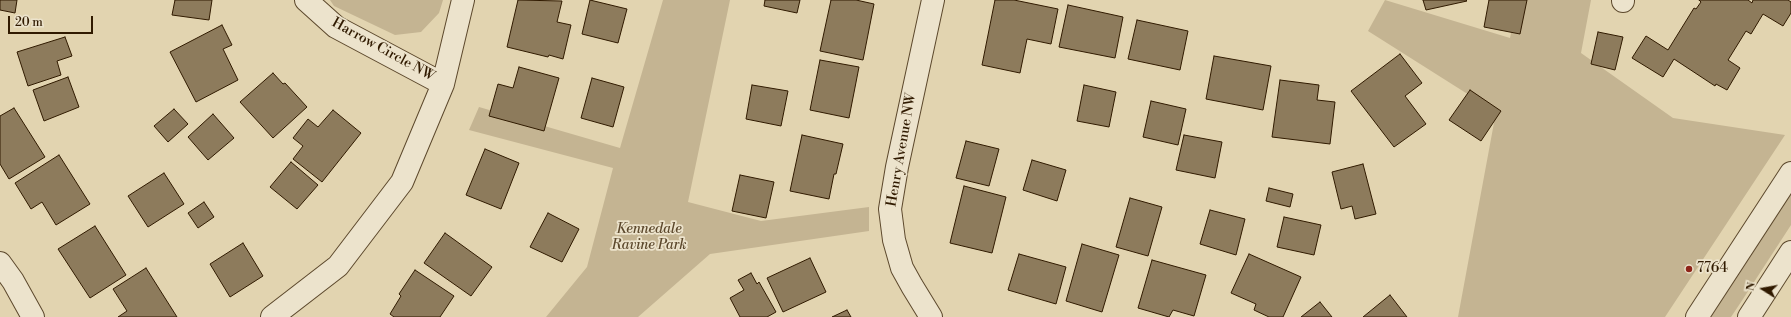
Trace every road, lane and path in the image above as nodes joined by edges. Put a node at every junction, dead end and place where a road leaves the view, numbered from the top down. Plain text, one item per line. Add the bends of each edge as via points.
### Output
1 (306, 0) edge
2 (463, 0) edge
3 (933, 0) edge
4 (443, 84) junction
5 (1791, 173) edge
6 (1791, 252) edge
7 (0, 263) edge
8 (33, 317) edge
9 (272, 317) edge
10 (931, 317) edge
11 (1697, 317) edge
12 (1749, 317) edge

1 - 4 street, Harrow Circle NW via 336,27
2 - 4 street, Harrow Circle NW
3 - 10 street, Henry Avenue NW via 896,167 890,209 894,240 902,268
4 - 9 street, Harrow Circle NW via 402,182 338,266
5 - 11 street
6 - 12 street
7 - 8 street

